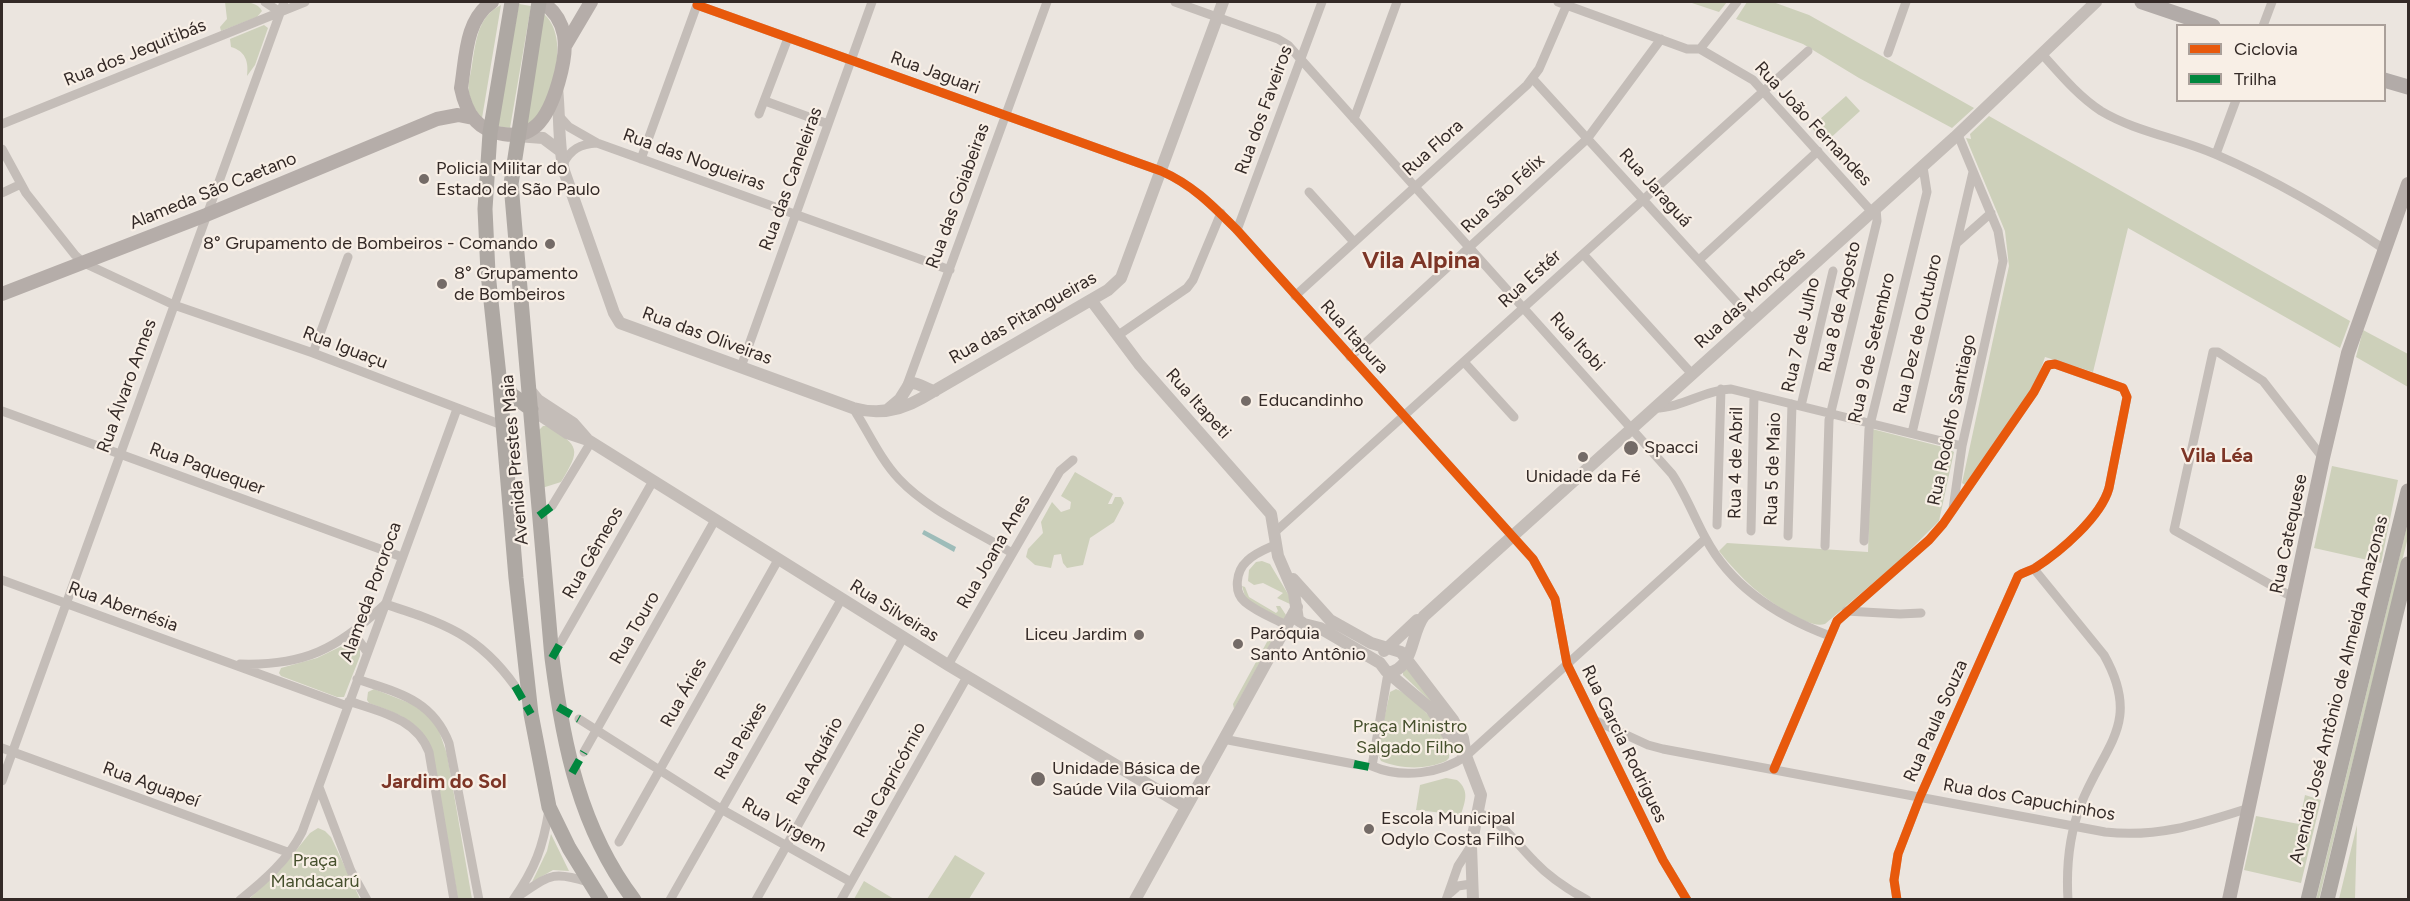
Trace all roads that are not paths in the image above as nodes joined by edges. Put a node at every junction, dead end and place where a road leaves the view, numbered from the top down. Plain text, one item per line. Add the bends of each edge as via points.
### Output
1 (266, 2) edge
2 (284, 2) edge
3 (305, 2) edge
4 (492, 2) edge
5 (513, 2) edge
6 (540, 2) edge
7 (872, 2) edge
8 (1047, 2) edge
9 (1174, 2) edge
10 (1223, 2) edge
11 (1322, 2) edge
12 (1397, 2) edge
13 (1737, 2) edge
14 (1906, 2) edge
15 (2096, 2) edge
16 (2142, 2) edge
17 (2272, 2) edge
18 (591, 3) edge
19 (698, 3) edge
20 (1564, 3) edge
21 (280, 12) junction
22 (555, 12) junction
23 (1218, 17) junction
24 (2207, 24) edge
25 (2264, 24) edge
26 (788, 38) junction
27 (1661, 39) junction
28 (564, 48) junction
29 (1700, 49) junction
30 (1808, 51) dead end
31 (1888, 53) dead end
32 (2042, 54) junction
33 (851, 60) junction
34 (1300, 60) junction
35 (1532, 78) junction
36 (2386, 80) edge
37 (2409, 87) edge
38 (462, 88) junction
39 (557, 88) junction
40 (1764, 92) junction
41 (765, 101) junction
42 (2234, 102) edge
43 (759, 114) dead end
44 (1006, 116) junction
45 (560, 117) junction
46 (473, 118) junction
47 (436, 119) junction
48 (1354, 119) junction
49 (2, 124) edge
50 (828, 124) junction
51 (490, 133) junction
52 (1958, 135) junction
53 (517, 136) junction
54 (1587, 139) junction
55 (597, 143) junction
56 (2, 149) edge
57 (559, 150) junction
58 (1818, 151) junction
59 (2216, 154) junction
60 (641, 159) junction
61 (563, 164) junction
62 (1923, 166) junction
63 (1161, 171) junction
64 (1974, 172) junction
65 (21, 184) junction
66 (2409, 184) edge
67 (1415, 187) junction
68 (1309, 192) dead end
69 (2, 193) edge
70 (1643, 199) junction
71 (1874, 210) junction
72 (1221, 213) junction
73 (1991, 213) junction
74 (795, 214) junction
75 (206, 215) junction
76 (1237, 230) junction
77 (1354, 242) junction
78 (1956, 243) junction
79 (1469, 247) junction
80 (2384, 249) junction
81 (1583, 254) junction
82 (348, 257) dead end
83 (1699, 260) junction
84 (84, 263) junction
85 (950, 270) junction
86 (1833, 271) dead end
87 (2, 294) edge
88 (1295, 296) junction
89 (1090, 300) junction
90 (174, 305) junction
91 (1524, 308) junction
92 (1753, 320) junction
93 (1117, 336) junction
94 (313, 353) junction
95 (1350, 357) junction
96 (1464, 362) junction
97 (741, 367) junction
98 (1692, 374) junction
99 (499, 376) junction
100 (529, 389) junction
101 (1721, 389) junction
102 (915, 392) junction
103 (1754, 395) junction
104 (1797, 405) junction
105 (853, 408) junction
106 (1655, 408) junction
107 (457, 409) junction
108 (531, 409) junction
109 (2, 411) edge
110 (1832, 412) junction
111 (1403, 417) junction
112 (1514, 417) dead end
113 (1872, 423) junction
114 (502, 425) junction
115 (1632, 428) junction
116 (1912, 433) junction
117 (590, 441) junction
118 (1962, 446) junction
119 (120, 454) junction
120 (2324, 458) junction
121 (1073, 460) dead end
122 (653, 481) junction
123 (2409, 491) edge
124 (552, 506) dead end
125 (1952, 511) junction
126 (716, 520) junction
127 (1717, 525) dead end
128 (1751, 531) dead end
129 (1512, 536) junction
130 (1788, 536) dead end
131 (1275, 538) junction
132 (1706, 539) junction
133 (1864, 540) dead end
134 (1825, 546) dead end
135 (1012, 553) junction
136 (402, 557) junction
137 (778, 560) junction
138 (2409, 564) edge
139 (2034, 569) junction
140 (1286, 572) junction
141 (2, 580) edge
142 (2294, 598) junction
143 (841, 600) junction
144 (66, 603) junction
145 (385, 604) junction
146 (1316, 605) junction
147 (1296, 609) junction
148 (1846, 611) junction
149 (1921, 613) dead end
150 (1424, 616) junction
151 (1307, 624) junction
152 (1284, 630) junction
153 (349, 636) junction
154 (1830, 636) junction
155 (903, 638) junction
156 (561, 642) dead end
157 (1388, 647) junction
158 (367, 652) junction
159 (1408, 659) junction
160 (233, 664) junction
161 (1567, 664) junction
162 (948, 665) junction
163 (1384, 668) junction
164 (967, 677) junction
165 (357, 679) junction
166 (515, 686) dead end
167 (348, 704) junction
168 (579, 719) dead end
169 (1594, 720) junction
170 (597, 730) junction
171 (1223, 739) junction
172 (2, 748) edge
173 (12, 752) junction
174 (584, 752) dead end
175 (1466, 756) junction
176 (1354, 764) dead end
177 (659, 770) junction
178 (1774, 770) junction
179 (2, 781) edge
180 (319, 788) junction
181 (1920, 797) junction
182 (549, 807) junction
183 (1186, 807) junction
184 (2249, 808) junction
185 (721, 809) junction
186 (1479, 813) junction
187 (2073, 826) junction
188 (619, 842) dead end
189 (786, 846) junction
190 (1471, 846) junction
191 (290, 853) junction
192 (588, 882) junction
193 (851, 882) junction
194 (1471, 884) junction
195 (1447, 897) edge
196 (240, 900) edge
197 (367, 900) edge
198 (454, 900) edge
199 (479, 900) edge
200 (601, 900) edge
201 (634, 900) edge
202 (670, 900) edge
203 (756, 900) edge
204 (842, 900) edge
205 (1134, 900) edge
206 (1473, 900) edge
207 (1587, 900) edge
208 (1687, 900) edge
209 (1897, 900) edge
210 (2068, 900) edge
211 (2229, 900) edge
212 (2308, 900) edge
213 (2327, 900) edge

1 - 21 street
2 - 21 street, Rua Álvaro Annes
3 - 21 street, Rua dos Jequitibás
4 - 38 main road via 473,23
5 - 51 highway, Avenida Prestes Maia
6 - 22 main road
6 - 53 highway, Avenida Prestes Maia
7 - 33 street, Rua das Caneleiras
8 - 44 street, Rua das Goiabeiras
9 - 23 street, Rua Itobi
10 - 23 street, Rua das Pitangueiras
11 - 34 street, Rua dos Faveiros
12 - 48 street
13 - 29 street
14 - 31 street
15 - 32 street, Rua das Monções
16 - 24 main road
17 - 25 street
18 - 22 main road via 572,17
18 - 28 main road
19 - 26 street, Rua Jaguari
19 - 60 street
20 - 27 street, Rua João Fernandes
20 - 35 street, Rua Flora
21 - 49 street, Rua dos Jequitibás
21 - 75 street, Rua Álvaro Annes
22 - 28 main road via 564,34
23 - 34 street, Rua Itobi via 1278,39
23 - 63 street, Rua das Pitangueiras
26 - 33 street, Rua Jaguari
26 - 41 street
27 - 29 street, Rua João Fernandes via 1687,49
27 - 54 street, Rua São Félix
28 - 39 main road
29 - 40 street, Rua João Fernandes via 1747,75
30 - 40 street, Rua Estér
32 - 52 street, Rua das Monções
32 - 59 street via 2078,93 2101,111
33 - 44 street, Rua Jaguari
33 - 50 street, Rua das Caneleiras
34 - 48 street, Rua Itobi
34 - 76 street, Rua dos Faveiros
35 - 54 street, Rua Jaraguá
35 - 67 street, Rua Flora
36 - 37 main road
38 - 46 main road
38 - 47 main road, Alameda São Caetano via 454,104
39 - 45 street, Rua das Oliveiras
39 - 53 main road via 542,120
40 - 58 street, Rua João Fernandes
40 - 70 street, Rua Estér
41 - 43 street
41 - 50 street
42 - 59 street
44 - 63 street, Rua Jaguari
44 - 85 street, Rua das Goiabeiras
45 - 55 street, Rua das Nogueiras via 569,127
45 - 57 street, Rua das Oliveiras
46 - 47 main road, Alameda São Caetano via 458,115
46 - 51 main road
47 - 75 main road, Alameda São Caetano
48 - 67 street, Rua Itobi
50 - 74 street, Rua das Caneleiras
51 - 53 main road
51 - 99 highway, Avenida Prestes Maia via 485,229
52 - 62 street, Rua das Monções
52 - 64 street, Rua Rodolfo Santiago
53 - 57 street via 543,138
53 - 100 highway, Avenida Prestes Maia via 511,184
54 - 70 street, Rua Jaraguá
54 - 79 street, Rua São Félix
55 - 60 street, Rua das Nogueiras
55 - 61 street, Rua das Nogueiras via 580,146
56 - 65 street
57 - 61 street, Rua das Oliveiras
58 - 71 street, Rua João Fernandes
58 - 83 street
59 - 80 street via 2296,192
60 - 74 street, Rua das Nogueiras
61 - 97 street, Rua das Oliveiras via 617,318 626,326
62 - 71 street, Rua das Monções
62 - 113 street, Rua 9 de Setembro via 1926,192
63 - 72 street, Rua Itapura via 1191,186
63 - 89 street, Rua das Pitangueiras via 1121,278
64 - 73 street, Rua Rodolfo Santiago
64 - 78 street, Rua Dez de Outubro
65 - 69 street
65 - 84 street
66 - 80 main road, Rua Catequese
67 - 77 street, Rua Flora
67 - 79 street, Rua Itobi
68 - 77 street
70 - 81 street, Rua Estér
70 - 83 street, Rua Jaraguá
71 - 92 street, Rua das Monções
71 - 110 street, Rua 8 de Agosto via 1877,221
72 - 76 street, Rua Itapura
72 - 93 street via 1187,288
73 - 78 street, Rua Dez de Outubro
73 - 118 street, Rua Rodolfo Santiago via 2003,261
74 - 85 street, Rua das Nogueiras
74 - 97 street, Rua das Caneleiras
75 - 84 main road, Alameda São Caetano
75 - 90 street, Rua Álvaro Annes
76 - 88 street, Rua Itapura
77 - 88 street, Rua Flora
78 - 116 street, Rua Dez de Outubro
79 - 91 street, Rua Itobi
79 - 95 street, Rua São Félix
80 - 120 main road, Rua Catequese via 2351,341
81 - 91 street, Rua Estér
81 - 98 street
82 - 94 street
83 - 92 street, Rua Jaraguá
84 - 87 main road, Alameda São Caetano
84 - 90 street, Rua Iguaçu
85 - 102 street, Rua das Goiabeiras via 914,368
86 - 104 street, Rua 7 de Julho
88 - 95 street, Rua Itapura
89 - 93 street, Rua Itapeti
89 - 102 street, Rua das Pitangueiras via 935,391
90 - 94 street, Rua Iguaçu
90 - 119 street, Rua Álvaro Annes
91 - 96 street, Rua Estér
91 - 115 street, Rua Itobi
92 - 98 street, Rua das Monções
93 - 131 street, Rua Itapeti via 1268,509
94 - 107 street, Rua Iguaçu
95 - 111 street, Rua Itapura
96 - 111 street, Rua Estér
96 - 112 street
97 - 105 street, Rua das Oliveiras
98 - 106 street, Rua das Monções
99 - 108 highway via 512,395
99 - 114 highway, Avenida Prestes Maia
100 - 108 highway, Avenida Prestes Maia
100 - 117 street, Rua Silveiras
101 - 103 street
101 - 106 street via 1672,407
101 - 127 street
102 - 105 street, Rua das Pitangueiras via 883,412
103 - 104 street
103 - 128 street, Rua 4 de Abril
104 - 110 street
104 - 130 street, Rua 5 de Maio
105 - 135 street via 890,468 908,488
106 - 115 street, Rua das Monções
107 - 114 street, Rua Iguaçu
107 - 136 street, Alameda Pororoca
108 - 117 street, Rua Silveiras via 567,433
108 - 201 highway, Avenida Prestes Maia via 558,707 583,806 608,860
109 - 119 street, Rua Paquequer
110 - 113 street
110 - 134 street, Rua 8 de Agosto
111 - 129 street, Rua Itapura
111 - 131 street, Rua Estér
113 - 116 street
113 - 133 street, Rua 9 de Setembro
114 - 182 highway, Avenida Prestes Maia via 530,702
115 - 129 street, Rua das Monções
115 - 132 street, Rua Itobi via 1683,489
116 - 118 street
117 - 122 street, Rua Silveiras
117 - 124 street
118 - 125 street, Rua Rodolfo Santiago
119 - 136 street, Rua Paquequer
119 - 144 street, Rua Álvaro Annes
120 - 142 main road, Rua Catequese
120 - 142 street via 2258,376 2213,352 2174,530
121 - 135 street, Rua Joana Anes via 1060,471
122 - 126 street, Rua Silveiras
122 - 156 street, Rua Gêmeos
123 - 212 highway, Avenida José Antônio de Almeida Amazonas
125 - 139 street, Rua Paula Souza via 2013,425 2050,364 2123,388 2127,397 2104,501 2081,531
125 - 148 street, Rua Rodolfo Santiago via 1929,540
126 - 137 street, Rua Silveiras
126 - 170 street, Rua Touro
129 - 150 street, Rua das Monções
129 - 161 street, Rua Garcia Rodrigues via 1533,559 1550,587
131 - 140 street, Rua Itapeti
131 - 152 street, Rua Estér via 1248,560 1237,585 1247,603
132 - 154 street, Rua Itobi via 1734,577 1767,606
132 - 161 street
135 - 162 street, Rua Joana Anes
136 - 145 street, Alameda Pororoca
137 - 143 street, Rua Silveiras
137 - 177 street, Rua Áries
138 - 213 highway, Avenida José Antônio de Almeida Amazonas
139 - 181 street, Rua Paula Souza via 2021,573 2017,579
139 - 187 street via 2104,655 2121,696 2118,731
140 - 146 street
140 - 147 street, Rua Itapeti
141 - 144 street, Rua Abernésia
142 - 184 main road, Rua Catequese
143 - 155 street, Rua Silveiras
143 - 185 street, Rua Peixes
144 - 160 street, Rua Abernésia
144 - 173 street, Rua Álvaro Annes
145 - 153 street
145 - 158 street, Alameda Pororoca
145 - 166 street via 471,639
146 - 147 street via 1304,601
146 - 151 street via 1319,617
146 - 157 street via 1330,620 1359,637
147 - 151 street via 1297,616
147 - 152 street
148 - 149 street
148 - 154 street, Rua Rodolfo Santiago
150 - 157 street, Rua das Monções
150 - 159 street, Rua das Monções
151 - 152 street
151 - 163 street
152 - 171 street
153 - 158 street
153 - 160 street via 326,650 299,659 273,664
154 - 178 street, Rua Rodolfo Santiago
155 - 162 street, Rua Silveiras
155 - 189 street, Rua Aquário
157 - 159 street
157 - 163 street via 1381,656
158 - 165 street, Alameda Pororoca
159 - 163 street via 1402,667
159 - 175 street via 1453,720 1463,738
160 - 167 street, Rua Abernésia
161 - 169 street, Rua Garcia Rodrigues
161 - 175 street
162 - 164 street, Rua Silveiras
163 - 175 street via 1431,709
163 - 175 street via 1372,766 1421,772 1448,767
164 - 183 street, Rua Silveiras
164 - 193 street, Rua Capricórnio
165 - 167 street, Alameda Pororoca
165 - 199 street via 414,700 442,727 449,743
167 - 180 street, Alameda Pororoca
167 - 198 street, Rua Abernésia via 399,719 425,742
168 - 170 street, Rua Virgem
169 - 178 street, Rua dos Capuchinhos via 1648,745
169 - 208 street, Rua Garcia Rodrigues
170 - 174 street, Rua Touro
170 - 177 street, Rua Virgem
171 - 176 street
171 - 183 street
172 - 173 street, Rua Aguapeí
173 - 179 street, Rua Álvaro Annes
173 - 191 street, Rua Aguapeí
175 - 186 street via 1480,790
177 - 185 street, Rua Virgem
177 - 188 street, Rua Áries
178 - 181 street, Rua dos Capuchinhos
180 - 191 street
180 - 197 street via 351,871
181 - 187 street, Rua dos Capuchinhos
181 - 209 street, Rua Paula Souza via 1898,854 1894,880
182 - 192 highway, Avenida Prestes Maia
182 - 192 street via 537,861 513,900 556,874
183 - 205 street
184 - 187 street, Rua dos Capuchinhos via 2152,834 2129,835
184 - 211 main road, Rua Catequese
185 - 189 street, Rua Virgem
185 - 202 street, Rua Peixes
186 - 190 street
186 - 207 street via 1490,816 1550,876
187 - 210 street via 2067,862
189 - 193 street, Rua Virgem
189 - 203 street, Rua Aquário
190 - 194 street
190 - 195 street via 1458,866
191 - 196 street
192 - 200 highway, Avenida Prestes Maia
193 - 204 street, Rua Capricórnio
194 - 195 street via 1458,886
194 - 206 street

